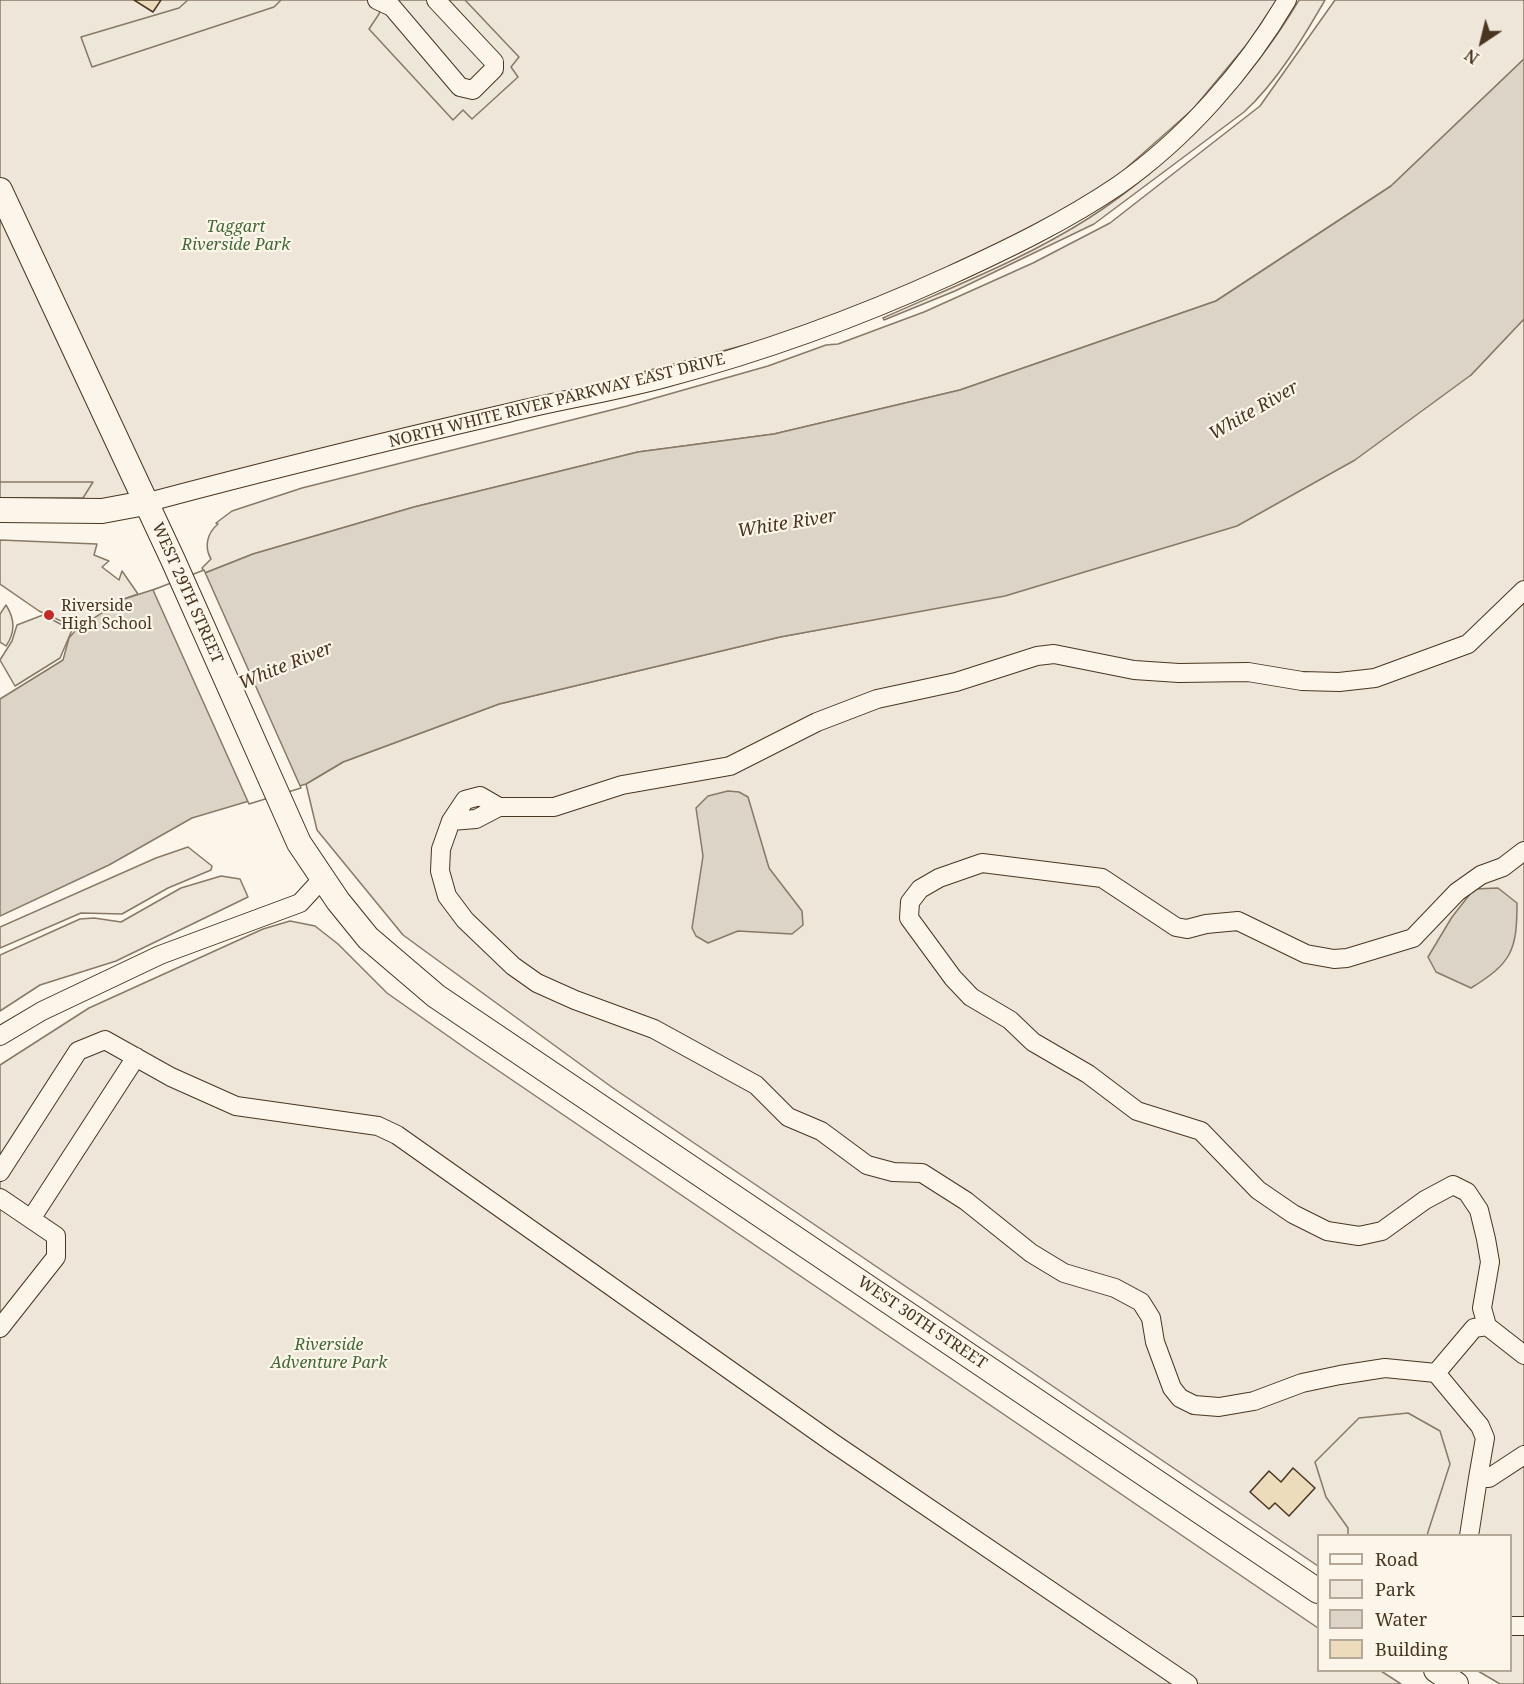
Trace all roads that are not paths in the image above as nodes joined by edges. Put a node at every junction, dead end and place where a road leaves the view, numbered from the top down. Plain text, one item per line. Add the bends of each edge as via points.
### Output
1 (436, 0) edge
2 (1287, 0) edge
3 (390, 2) edge
4 (0, 190) edge
5 (146, 503) junction
6 (0, 510) edge
7 (1524, 590) edge
8 (1524, 850) edge
9 (323, 878) junction
10 (0, 1036) edge
11 (525, 1054) joint
12 (136, 1057) junction
13 (257, 1099) dead end
14 (272, 1112) junction
15 (0, 1172) edge
16 (0, 1198) edge
17 (31, 1219) junction
18 (1480, 1327) junction
19 (0, 1328) edge
20 (1524, 1355) edge
21 (1436, 1373) junction
22 (1524, 1455) edge
23 (1478, 1478) junction
24 (1469, 1534) edge
25 (1317, 1590) edge
26 (1438, 1672) edge
27 (1188, 1684) edge
28 (1456, 1684) edge

1 - 3 street via 494,62 494,69 473,90 460,87
2 - 5 street, NORTH WHITE RIVER PARKWAY EAST DRIVE via 1251,55 1216,95 1162,150 1120,184 1013,246 896,300 791,340 666,378 498,415
4 - 5 main road, WEST 29TH STREET
5 - 6 main road via 102,511
5 - 9 main road, WEST 29TH STREET via 286,817
7 - 21 street via 1468,644 1375,678 1339,682 1302,681 1248,672 1179,674 1134,670 1054,654 1036,656 956,682 866,703 817,722 730,766 622,784 554,807 499,807 480,796 465,800 451,821 441,849 440,871 447,896 465,920 513,966 537,983 654,1029 756,1085 788,1117 821,1131 867,1165 893,1172 922,1173 1064,1273 1115,1288 1141,1302 1151,1318 1155,1342 1172,1388 1180,1398 1194,1405 1219,1407 1254,1401 1302,1383 1385,1368
8 - 18 street via 1503,867 1481,875 1457,892 1413,938 1347,958 1306,954 1238,921 1187,929 1176,927 1102,878 1084,874 982,863 939,878 920,889 909,902 909,918 971,997 1010,1020 1033,1042 1088,1074 1137,1111 1202,1131 1258,1190 1293,1214 1327,1231 1359,1236 1382,1231 1453,1185 1467,1192 1479,1210 1490,1262
9 - 10 street via 300,903 160,955 42,1011
9 - 11 main road, WEST 29TH STREET via 368,938 404,971
11 - 25 main road, WEST 30TH STREET
12 - 14 street via 236,1106
12 - 15 street via 105,1040 78,1051
12 - 17 street
13 - 14 street
14 - 27 street via 378,1126 397,1136 823,1436
16 - 17 street
17 - 19 street via 56,1236 56,1257
18 - 20 street
18 - 21 street
21 - 23 street via 1480,1425 1485,1438
22 - 23 street via 1489,1478
23 - 24 street
26 - 28 main road

